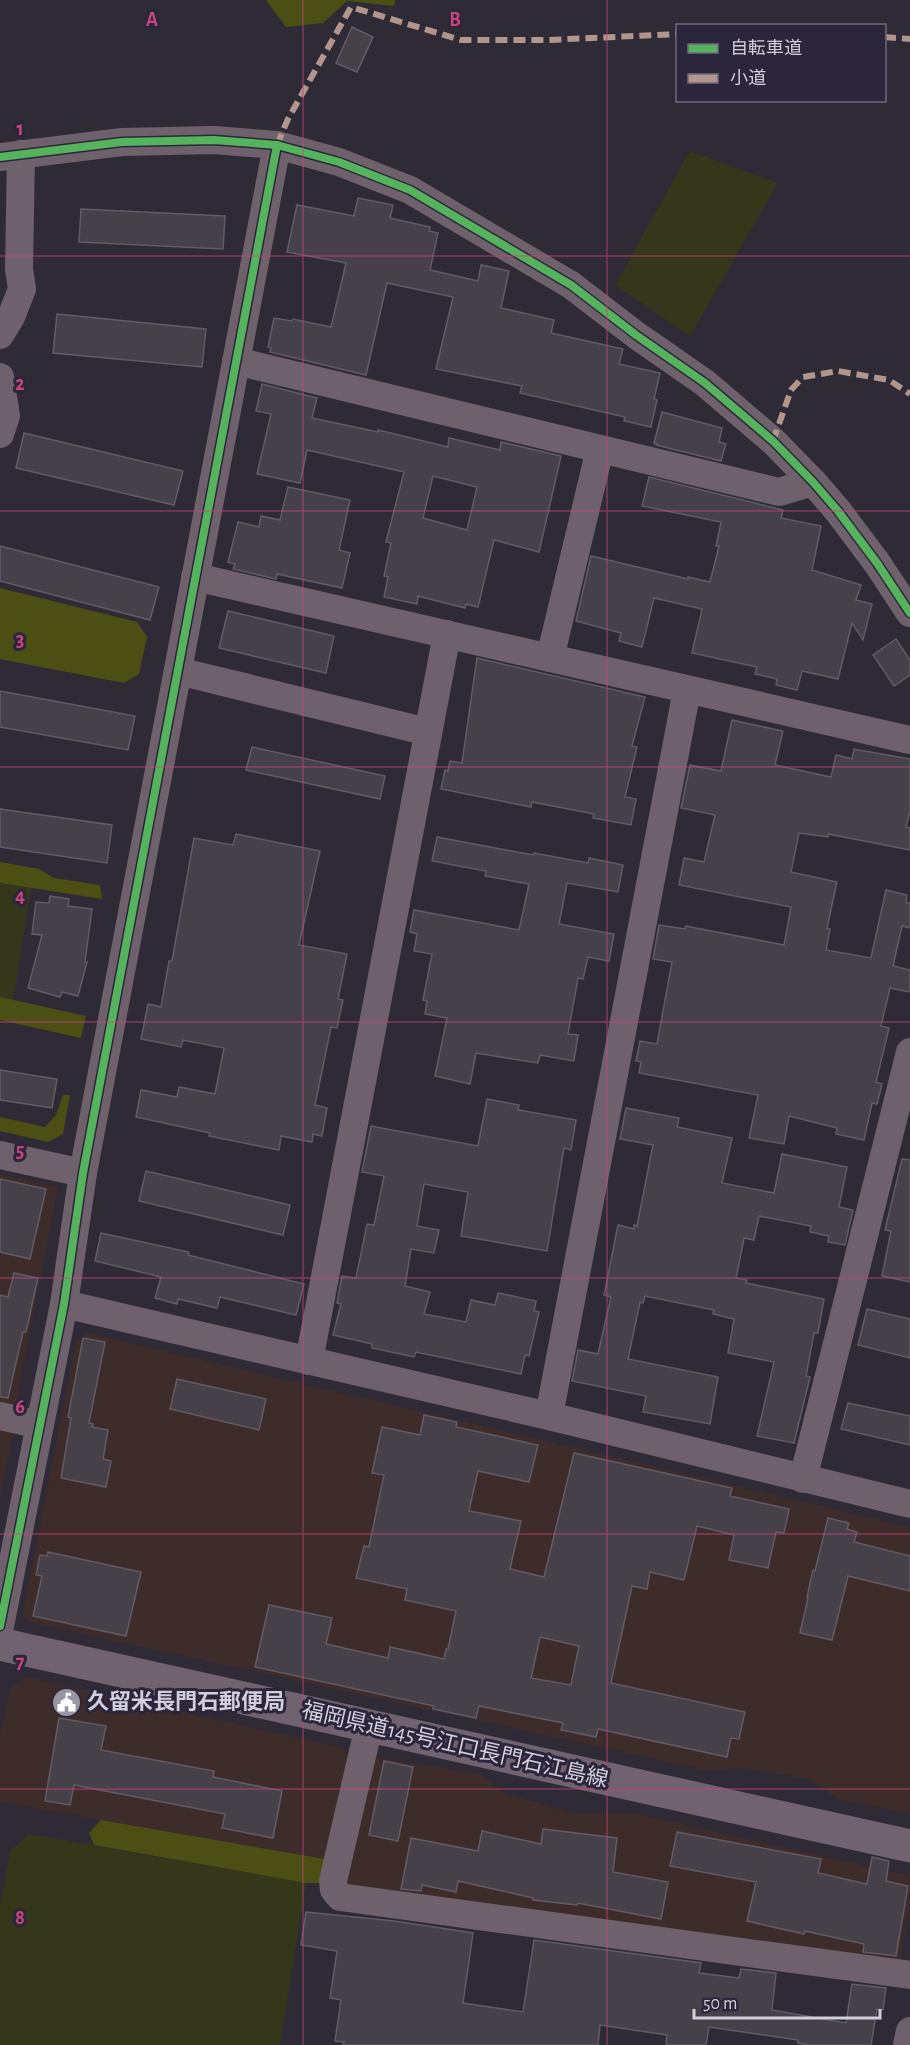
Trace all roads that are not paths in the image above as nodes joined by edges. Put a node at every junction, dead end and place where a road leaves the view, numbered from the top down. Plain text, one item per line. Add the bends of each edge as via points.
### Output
1 (277, 145) junction
2 (11, 155) edge
3 (0, 335) edge
4 (236, 361) junction
5 (0, 377) edge
6 (0, 434) edge
7 (600, 449) junction
8 (813, 482) junction
9 (195, 577) junction
10 (910, 613) edge
11 (447, 634) junction
12 (550, 658) junction
13 (178, 671) junction
14 (687, 690) junction
15 (428, 732) junction
16 (910, 740) edge
17 (910, 1052) edge
18 (0, 1155) edge
19 (83, 1173) junction
20 (64, 1304) junction
21 (309, 1360) junction
22 (0, 1416) edge
23 (549, 1416) junction
24 (40, 1425) junction
25 (803, 1479) junction
26 (910, 1504) edge
27 (0, 1626) edge
28 (0, 1644) edge
29 (369, 1726) junction
30 (910, 1846) edge
31 (910, 1975) edge
32 (910, 2031) edge
33 (907, 2045) edge

1 - 2 street via 214,140 122,142
1 - 4 street
1 - 8 street via 339,162 410,190 571,285 705,383
2 - 3 street via 22,289
4 - 7 street
4 - 9 street
5 - 6 street via 6,416
7 - 8 street via 779,492
7 - 12 street
8 - 10 street via 871,554
9 - 11 street
9 - 13 street
11 - 12 street
11 - 15 street
12 - 14 street
13 - 15 street
13 - 19 street
14 - 16 street
14 - 23 street
15 - 21 street
17 - 25 street
18 - 19 street
19 - 20 street
20 - 21 street
20 - 24 street
21 - 23 street
22 - 24 street
23 - 25 street
24 - 27 street
25 - 26 street
28 - 29 main road, 福岡県道145号江口長門石江島線
29 - 30 main road, 福岡県道145号江口長門石江島線
29 - 31 street via 333,1881 333,1890 340,1897
32 - 33 street

